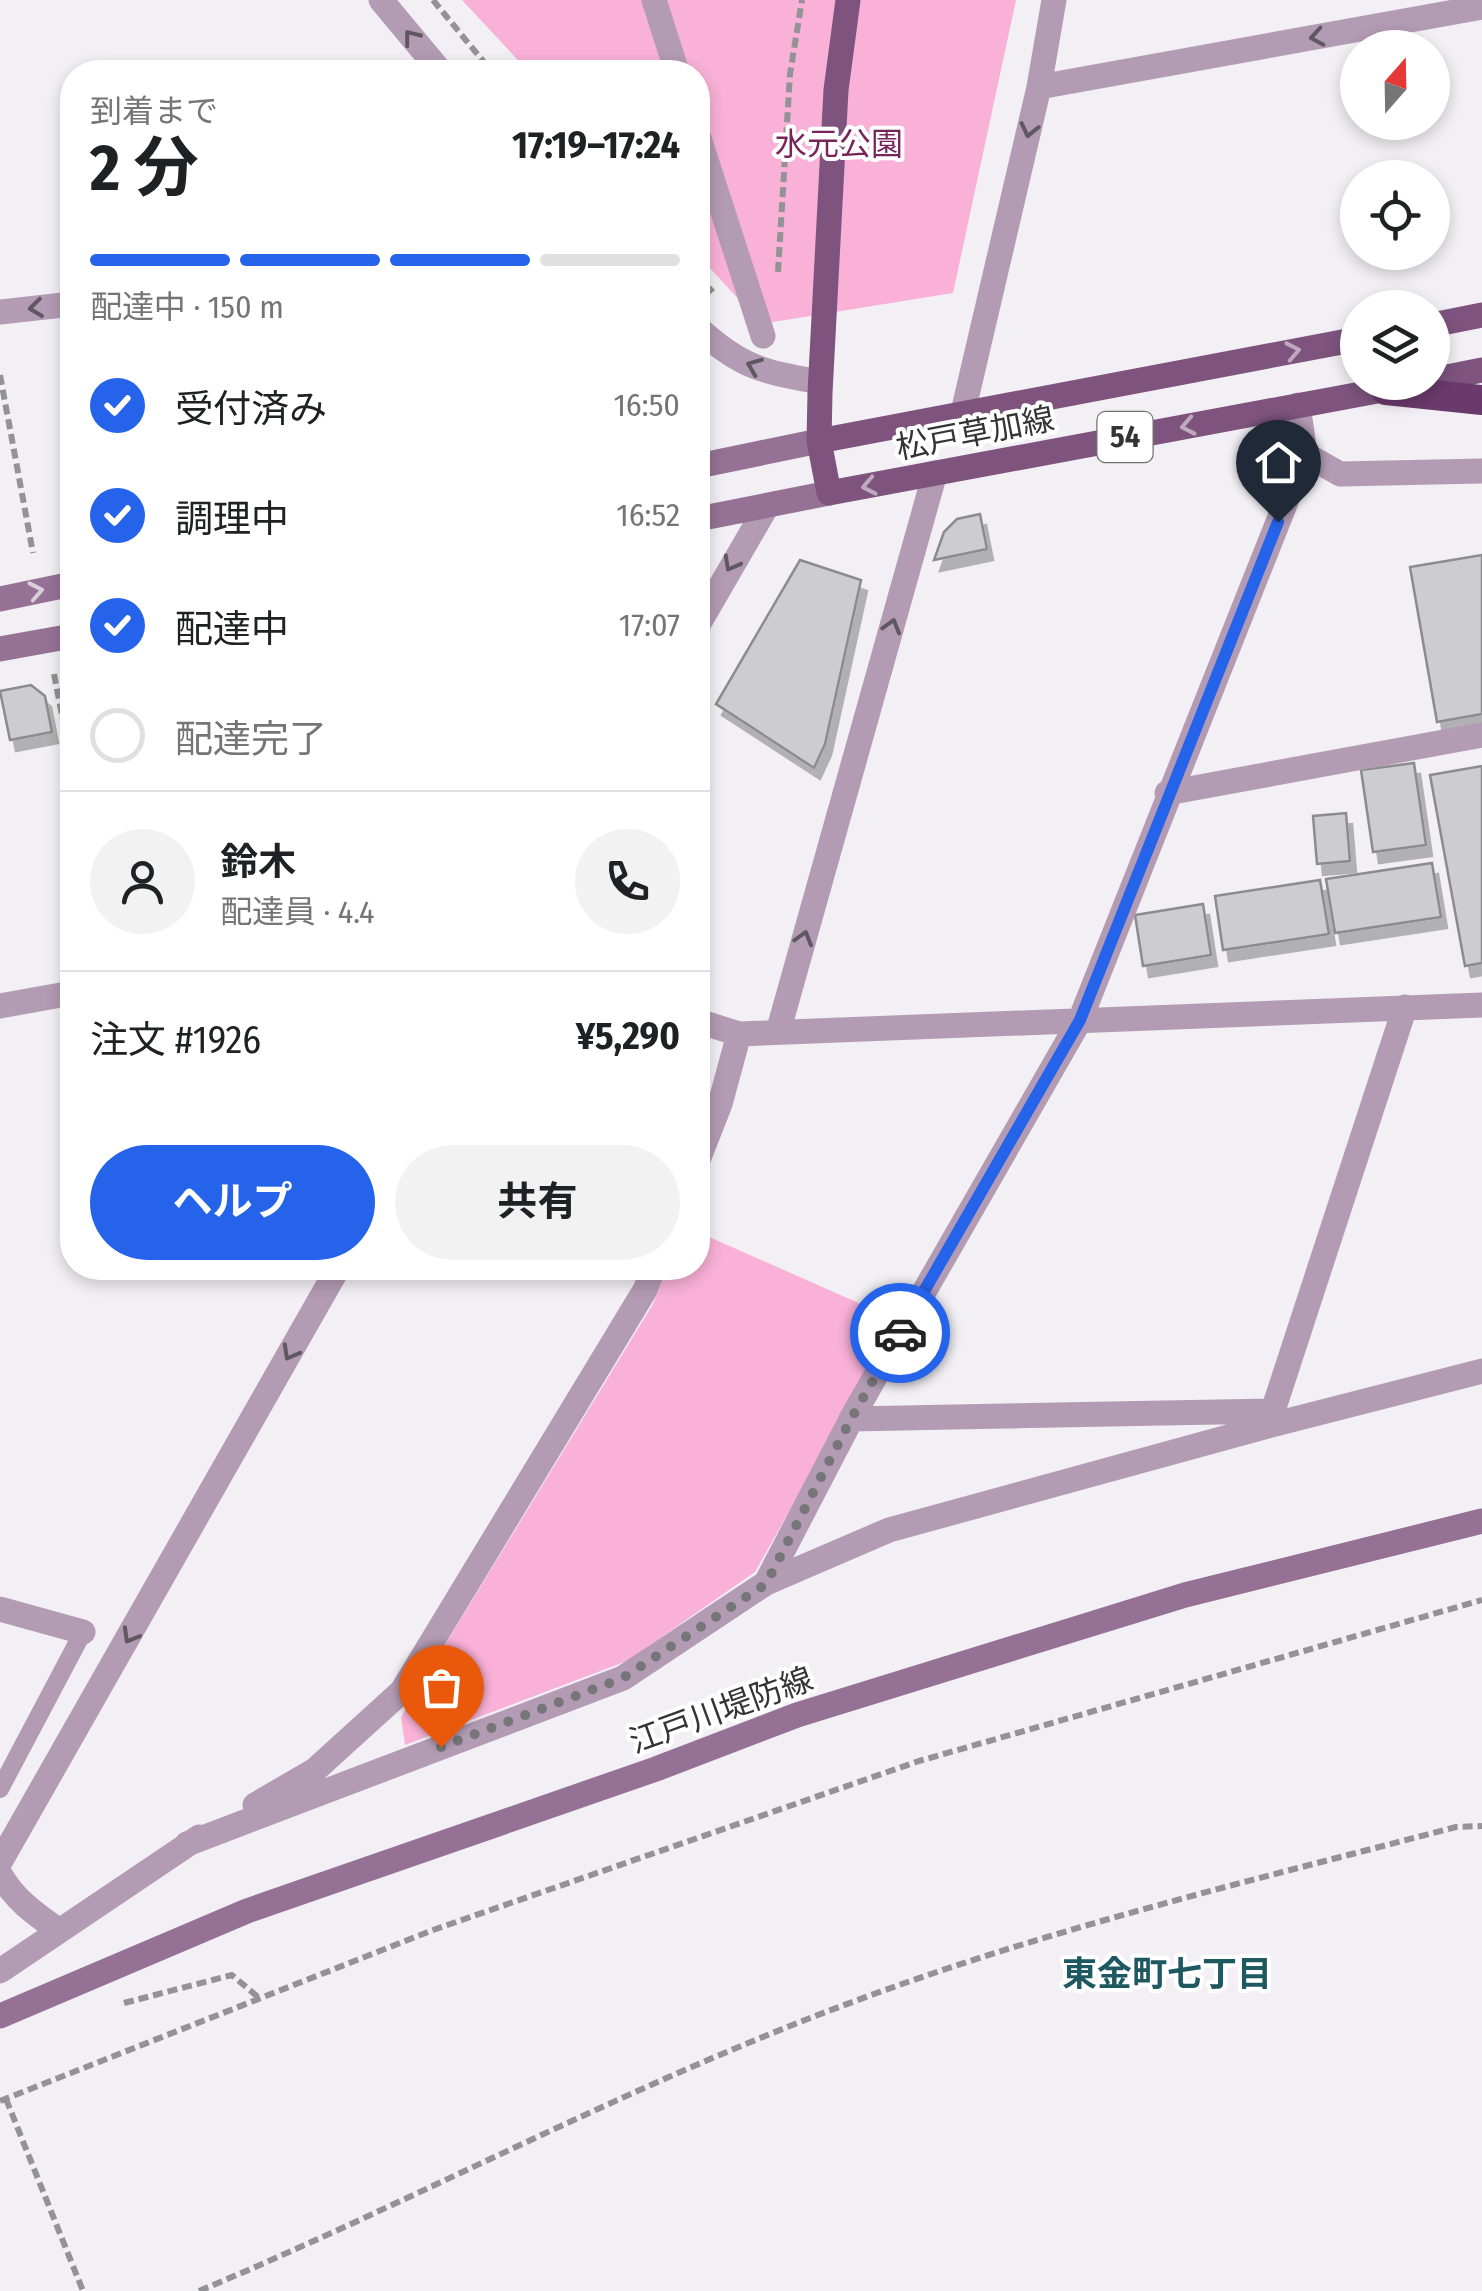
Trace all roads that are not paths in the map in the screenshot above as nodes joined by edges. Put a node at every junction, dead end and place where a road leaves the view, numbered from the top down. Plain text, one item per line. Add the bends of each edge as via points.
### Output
1 (382, 0) edge
2 (654, 0) edge
3 (848, 0) edge
4 (1054, 0) edge
5 (1482, 7) edge
6 (431, 60) edge
7 (673, 60) edge
8 (1039, 87) junction
9 (710, 171) edge
10 (60, 305) edge
11 (0, 312) edge
12 (1482, 315) edge
13 (1450, 321) edge
14 (763, 336) road end
15 (710, 339) edge
16 (1340, 341) edge
17 (1482, 370) edge
18 (1450, 376) edge
19 (820, 382) junction
20 (1450, 397) edge
21 (1340, 398) edge
22 (1482, 400) edge
23 (1298, 405) junction
24 (963, 412) junction
25 (819, 441) junction
26 (1305, 454) junction
27 (710, 464) edge
28 (1482, 471) edge
29 (935, 473) junction
30 (829, 493) junction
31 (767, 506) junction
32 (710, 517) edge
33 (60, 586) edge
34 (0, 598) edge
35 (710, 604) edge
36 (60, 638) edge
37 (0, 649) edge
38 (1482, 736) edge
39 (1167, 794) junction
40 (60, 995) edge
41 (1482, 1005) edge
42 (0, 1006) edge
43 (1405, 1007) junction
44 (1080, 1020) junction
45 (710, 1026) edge
46 (778, 1032) junction
47 (739, 1034) junction
48 (710, 1129) edge
49 (331, 1280) edge
50 (649, 1280) edge
51 (1482, 1371) edge
52 (851, 1419) junction
53 (1270, 1419) junction
54 (1482, 1521) edge
55 (766, 1584) junction
56 (0, 1609) edge
57 (83, 1632) joint
58 (0, 1789) edge
59 (10, 1824) edge
60 (187, 1844) junction
61 (0, 1862) edge
62 (0, 1874) edge
63 (58, 1930) junction
64 (0, 1971) edge
65 (0, 2016) edge

6 -> 1 street
2 - 7 street
3 - 19 main road via 836,90
4 - 8 street
5 -> 8 street
8 -> 24 street
9 - 14 street
10 -> 11 street
12 - 13 main road
19 -> 15 street via 764,372
24 -> 16 main road, 松戸草加線 / 54
17 - 18 main road
19 - 25 main road
20 - 22 highway
21 - 23 main road, 松戸草加線 / 54
23 - 26 street
23 -> 29 main road, 松戸草加線 / 54
24 - 25 main road, 松戸草加線 / 54
25 - 27 main road
25 - 30 main road
26 - 28 street via 1340,474
26 - 39 street
29 -> 30 main road, 松戸草加線 / 54
46 -> 29 street
30 - 31 main road
31 - 32 main road
31 -> 35 street
34 -> 33 main road
36 - 37 main road
38 - 39 street
39 - 44 street
40 - 42 street
41 - 43 street
43 - 44 street
43 - 53 street
44 - 46 street
44 - 52 street
45 - 47 street
46 - 47 street
47 - 48 street
49 -> 59 street
50 - 60 street via 402,1690 315,1770
51 - 53 street
52 - 53 street
52 - 55 street
53 - 55 street via 890,1530
54 - 65 main road, 江戸川堤防線 via 1185,1595 797,1715 248,1911
55 - 60 street via 623,1678
56 - 57 street
57 - 58 lane
59 - 61 street
60 - 63 street
62 - 63 street via 25,1906
63 - 64 street

